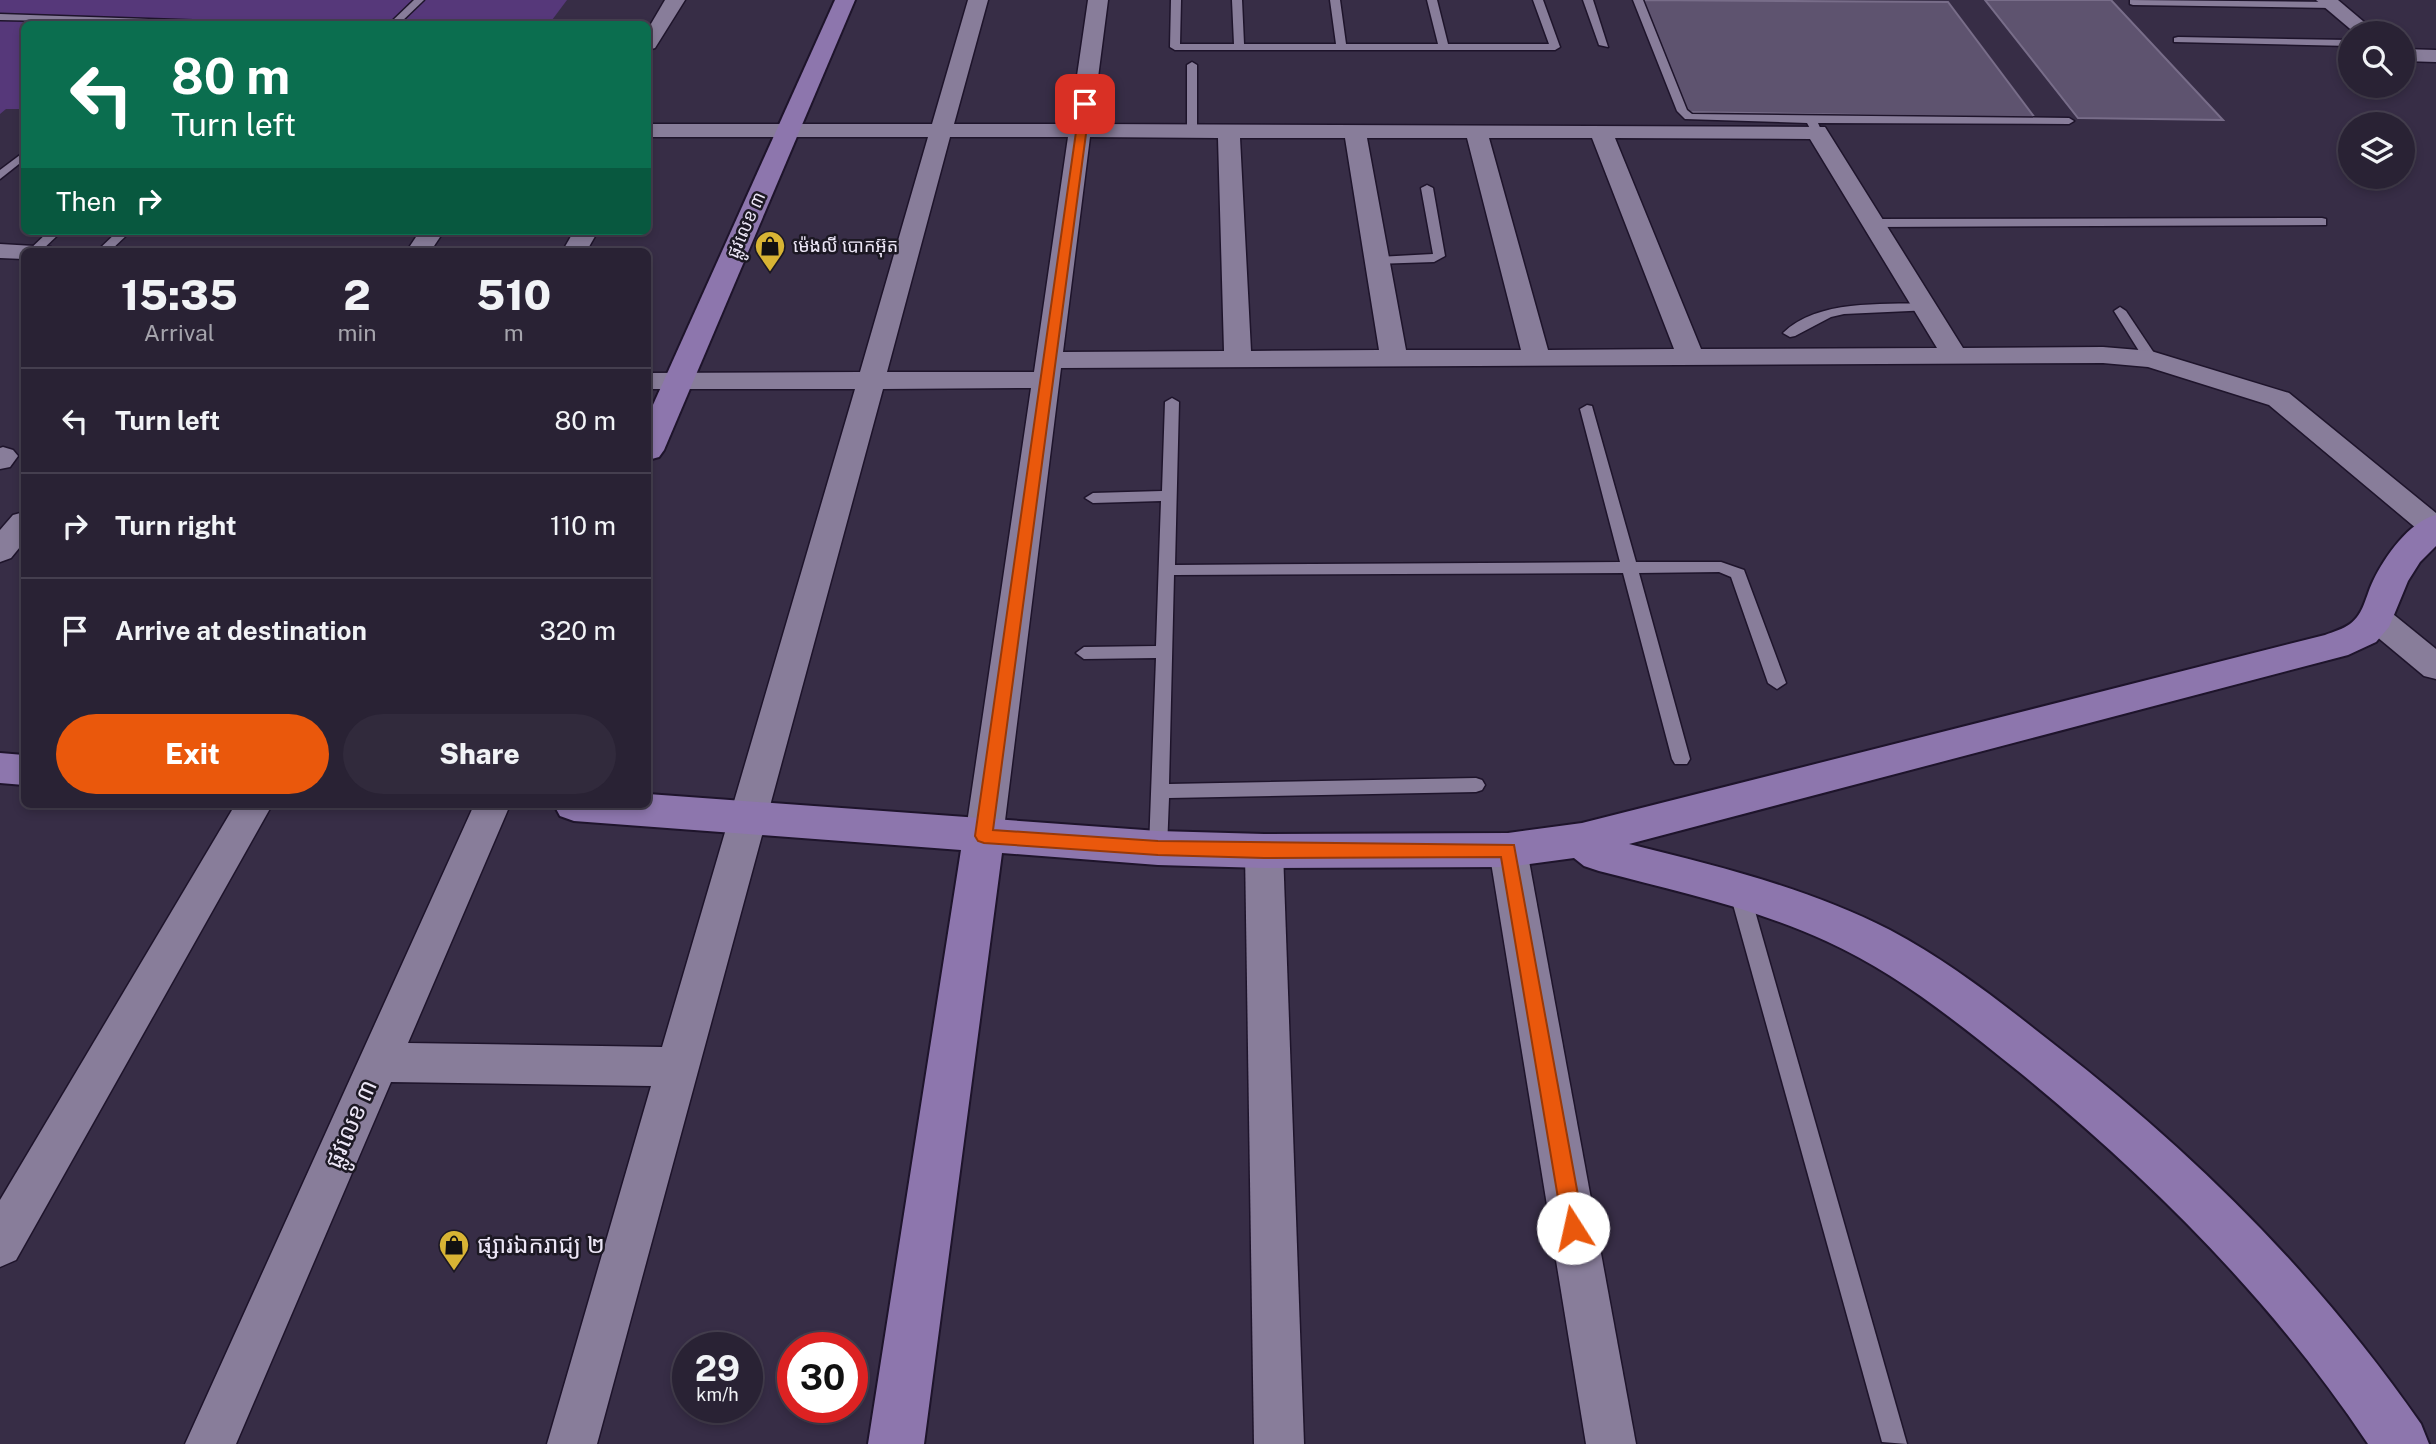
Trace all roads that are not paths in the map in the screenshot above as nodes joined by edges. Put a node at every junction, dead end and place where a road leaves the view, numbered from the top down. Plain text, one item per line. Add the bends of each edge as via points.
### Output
1 (419, 0) edge
2 (675, 0) edge
3 (845, 0) edge
4 (978, 0) edge
5 (1098, 0) edge
6 (1176, 0) edge
7 (1237, 0) edge
8 (1335, 0) edge
9 (1432, 0) edge
10 (1538, 0) edge
11 (1588, 0) edge
12 (1638, 0) edge
13 (2133, 2) dead end
14 (2329, 3) edge
15 (0, 17) edge
16 (119, 21) edge
17 (397, 21) edge
18 (2352, 21) edge
19 (651, 39) edge
20 (2178, 40) dead end
21 (2338, 44) edge
22 (1604, 45) dead end
23 (1239, 47) junction
24 (1341, 47) junction
25 (1444, 47) junction
26 (2415, 55) edge
27 (2436, 56) edge
28 (1192, 65) dead end
29 (2069, 121) dead end
30 (1814, 126) junction
31 (651, 130) edge
32 (788, 130) junction
33 (942, 130) junction
34 (1082, 131) junction
35 (1192, 131) junction
36 (1229, 131) junction
37 (1355, 131) junction
38 (1476, 131) junction
39 (1601, 132) junction
40 (21, 158) edge
41 (0, 176) edge
42 (1427, 188) dead end
43 (2322, 222) dead end
44 (1874, 223) junction
45 (50, 235) edge
46 (121, 235) edge
47 (30, 248) edge
48 (106, 248) edge
49 (1378, 261) junction
50 (1926, 307) junction
51 (2120, 311) dead end
52 (1790, 333) dead end
53 (1955, 356) junction
54 (1691, 357) junction
55 (1394, 358) junction
56 (1537, 358) junction
57 (1238, 359) junction
58 (2151, 359) junction
59 (1049, 370) junction
60 (871, 380) junction
61 (651, 381) edge
62 (678, 381) junction
63 (1172, 402) dead end
64 (1587, 409) dead end
65 (651, 443) edge
66 (1170, 496) junction
67 (1093, 498) dead end
68 (21, 526) edge
69 (2435, 526) edge
70 (1, 549) edge
71 (1629, 567) junction
72 (1167, 570) junction
73 (2376, 618) junction
74 (1083, 653) dead end
75 (1165, 653) junction
76 (2436, 667) edge
77 (1777, 683) dead end
78 (1681, 759) dead end
79 (0, 768) edge
80 (21, 770) edge
81 (1476, 785) dead end
82 (1161, 791) junction
83 (252, 808) edge
84 (491, 808) edge
85 (614, 808) edge
86 (748, 818) junction
87 (984, 836) junction
88 (1582, 840) junction
89 (1158, 848) junction
90 (1264, 850) junction
91 (1508, 850) junction
92 (1739, 890) junction
93 (378, 1062) junction
94 (678, 1067) junction
95 (0, 1244) edge
96 (1895, 1442) dead end
97 (211, 1444) edge
98 (572, 1444) edge
99 (896, 1444) edge
100 (1279, 1444) edge
101 (1611, 1444) edge
102 (2401, 1444) edge

1 - 17 lane
2 - 19 street
3 - 32 street, ផ្លូវលេខ ៣
4 - 33 street
5 - 34 street
6 - 23 lane via 1175,47
7 - 23 lane
8 - 24 lane
9 - 25 lane
10 - 25 lane via 1555,47
11 - 22 lane
12 - 30 lane via 1682,111 1689,117
13 - 14 lane
14 - 18 street
15 - 16 lane
20 - 21 lane
23 - 24 lane
24 - 25 lane
26 - 27 street
28 - 35 lane
29 - 30 lane
30 - 39 street
30 - 44 street
31 - 32 street
32 - 33 street
32 - 62 street, ផ្លូវលេខ ៣
33 - 34 street
33 - 60 street
34 - 35 street
34 - 59 street
35 - 36 street
36 - 37 street
36 - 57 street
37 - 38 street
37 - 49 street
38 - 39 street
38 - 56 street
39 - 54 street
40 - 41 lane
42 - 49 lane via 1439,256
43 - 44 lane
44 - 50 street
45 - 47 lane
46 - 48 lane
49 - 55 street
50 - 52 lane via 1827,313
50 - 53 street
51 - 58 lane
53 - 54 street
53 - 58 street
54 - 56 street
55 - 56 street
55 - 57 street
57 - 59 street
58 - 69 street via 2279,399
59 - 60 street
59 - 87 street
60 - 62 street
60 - 86 street
61 - 62 street
62 - 65 street, ផ្លូវលេខ ៣
63 - 66 lane
64 - 71 lane
66 - 67 lane
66 - 72 lane
68 - 70 street
69 - 73 street via 2391,580
71 - 72 lane
71 - 77 lane via 1721,567 1738,574
71 - 78 lane
72 - 75 lane
73 - 76 street
73 - 88 street via 2363,633 2335,646
74 - 75 lane
75 - 82 lane
79 - 80 street
81 - 82 lane
82 - 89 lane
83 - 95 street
84 - 93 street, ផ្លូវលេខ ៣
85 - 86 street
86 - 87 street
86 - 94 street
87 - 89 street
87 - 99 street
88 - 91 street
88 - 92 street via 1599,854
89 - 90 street
90 - 91 street
90 - 100 street
91 - 101 street
92 - 96 lane
92 - 102 street via 1875,944 1958,996 2110,1117 2245,1247 2319,1329
93 - 94 street
93 - 97 street, ផ្លូវលេខ ៣
94 - 98 street

